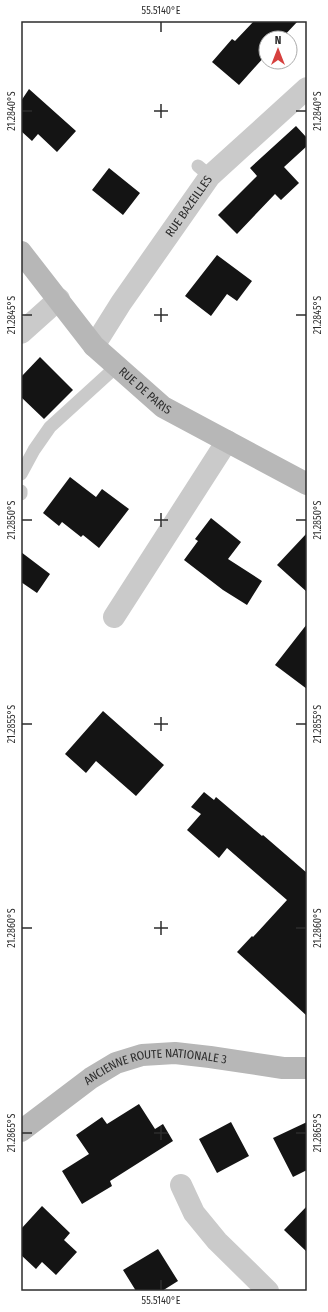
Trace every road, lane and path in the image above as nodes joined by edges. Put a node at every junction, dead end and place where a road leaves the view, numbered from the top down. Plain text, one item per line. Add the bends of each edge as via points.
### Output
1 (307, 88) edge
2 (21, 252) edge
3 (59, 299) junction
4 (21, 333) edge
5 (94, 346) junction
6 (117, 366) junction
7 (227, 441) junction
8 (21, 474) edge
9 (307, 484) edge
10 (21, 491) edge
11 (21, 494) edge
12 (114, 617) dead end
13 (307, 1068) edge
14 (21, 1131) edge
15 (181, 1185) dead end
16 (268, 1291) edge

1 - 5 street, RUE BAZEILLES via 204,171
2 - 3 street, RUE DE PARIS
3 - 4 street
3 - 5 street, RUE DE PARIS
5 - 6 street, RUE DE PARIS
6 - 7 street, RUE DE PARIS via 163,407
6 - 8 lane via 50,427
7 - 9 street, RUE DE PARIS
7 - 12 street
10 - 11 lane
13 - 14 street, ANCIENNE ROUTE NATIONALE 3 via 283,1068 175,1054 142,1055 116,1063 91,1078
15 - 16 street via 194,1213 217,1241

